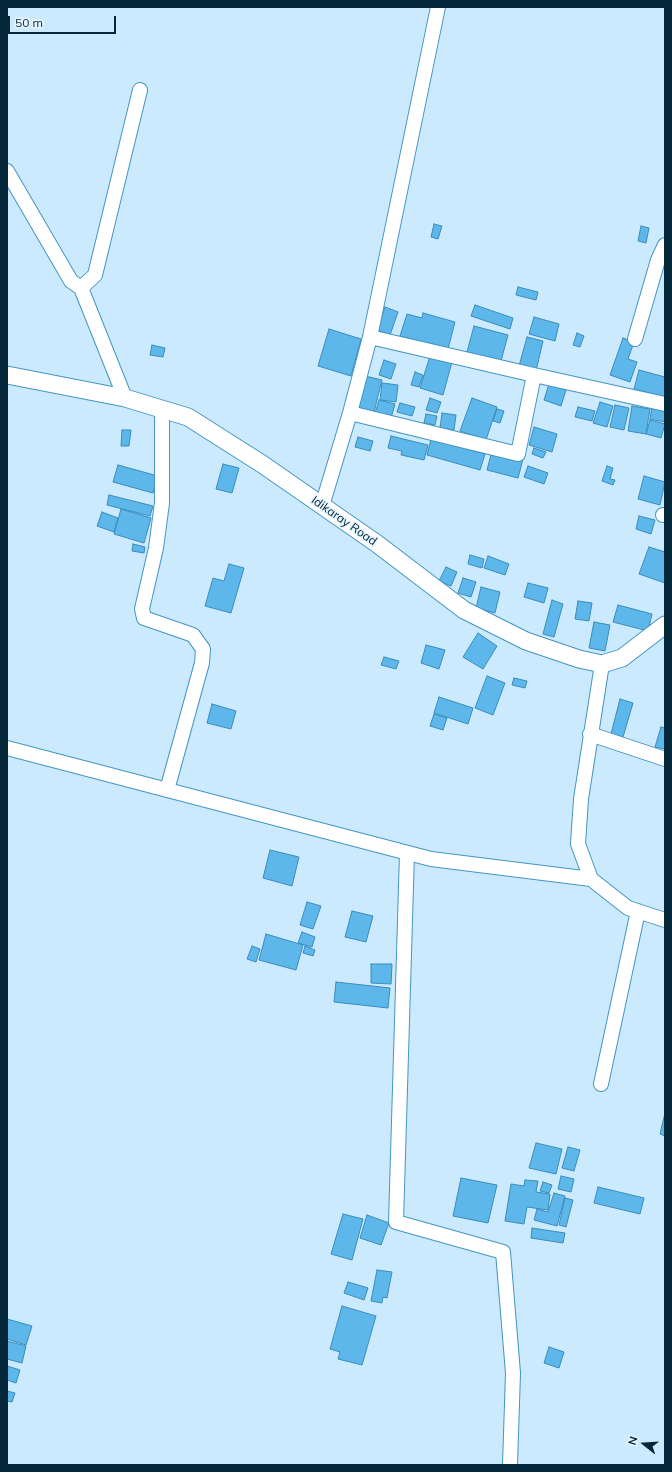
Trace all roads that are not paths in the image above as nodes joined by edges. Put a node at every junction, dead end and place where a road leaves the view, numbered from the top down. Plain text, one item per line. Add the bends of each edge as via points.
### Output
1 (438, 7) edge
2 (140, 90) dead end
3 (7, 171) edge
4 (665, 245) edge
5 (80, 288) junction
6 (370, 337) junction
7 (635, 339) dead end
8 (7, 374) edge
9 (534, 375) junction
10 (125, 398) junction
11 (665, 404) edge
12 (162, 409) junction
13 (350, 413) junction
14 (322, 506) junction
15 (665, 625) edge
16 (602, 664) junction
17 (590, 734) junction
18 (7, 748) edge
19 (665, 759) edge
20 (167, 790) junction
21 (407, 853) junction
22 (591, 879) junction
23 (638, 911) junction
24 (665, 920) edge
25 (601, 1084) dead end
26 (510, 1465) edge

1 - 6 street
2 - 5 street via 95,275
3 - 5 street via 71,281
4 - 7 street via 658,260
5 - 10 street
6 - 9 street
6 - 13 street
8 - 10 street, Idikaray Road
9 - 11 street
9 - 13 street via 518,454
10 - 12 street, Idikaray Road
12 - 14 street, Idikaray Road via 188,417
12 - 20 street via 162,502 156,548 142,609 144,618 193,635 203,649 202,663
13 - 14 street
14 - 16 street, Idikaray Road via 376,543 464,610 526,640 579,659
15 - 16 street, Idikaray Road via 622,658
16 - 17 street
17 - 19 street
17 - 22 street via 580,799 578,844
18 - 20 street
20 - 21 street
21 - 22 street via 431,859
21 - 26 street via 396,1222 503,1252 513,1373
22 - 23 street via 628,908
23 - 24 street
23 - 25 street

